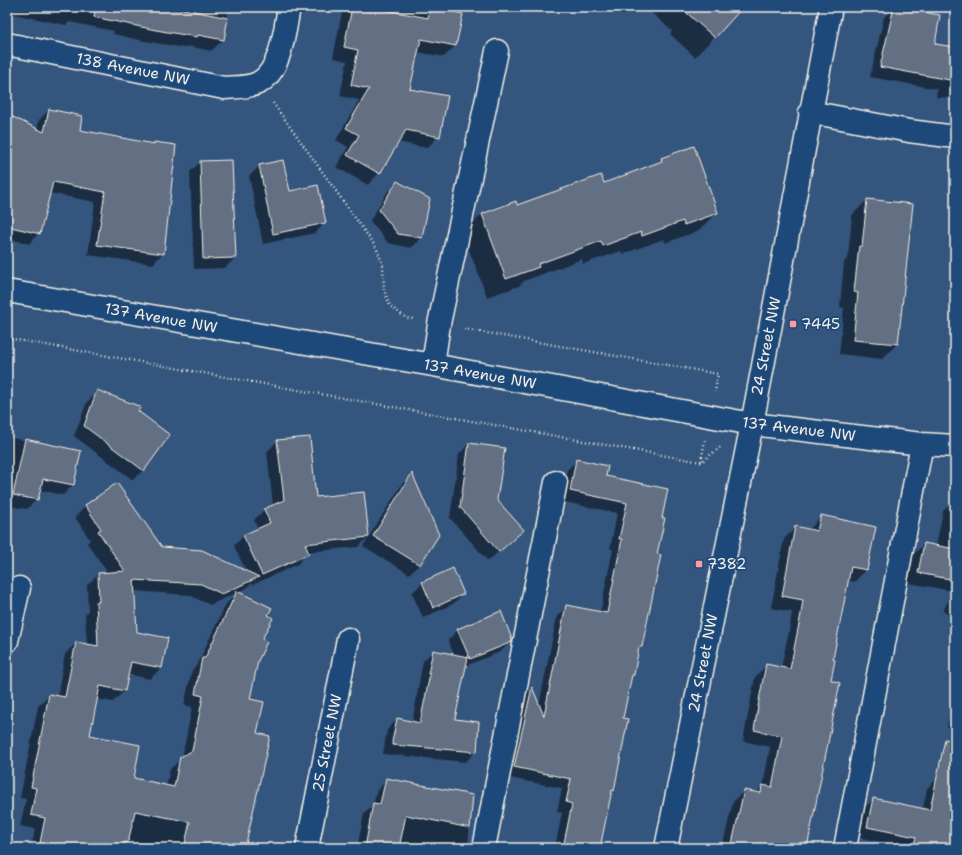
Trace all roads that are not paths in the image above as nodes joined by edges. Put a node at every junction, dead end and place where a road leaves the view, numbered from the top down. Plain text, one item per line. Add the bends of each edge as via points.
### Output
1 (289, 7) edge
2 (830, 7) edge
3 (7, 44) edge
4 (497, 52) dead end
5 (810, 112) junction
6 (955, 137) edge
7 (7, 291) edge
8 (433, 365) junction
9 (752, 424) junction
10 (922, 444) junction
11 (955, 446) edge
12 (556, 482) dead end
13 (18, 588) dead end
14 (348, 638) dead end
15 (7, 641) edge
16 (307, 848) edge
17 (484, 848) edge
18 (666, 848) edge
19 (845, 848) edge

1 - 3 street, 138 Avenue NW via 282,44 269,73 258,83 241,87 224,88
2 - 5 street, 24 Street NW
4 - 8 street via 439,324
5 - 6 street
5 - 9 street, 24 Street NW
7 - 8 street, 137 Avenue NW
8 - 9 street, 137 Avenue NW
9 - 10 street, 137 Avenue NW
9 - 18 street, 24 Street NW
10 - 11 street, 137 Avenue NW
10 - 19 street
12 - 17 street
13 - 15 street
14 - 16 street, 25 Street NW

